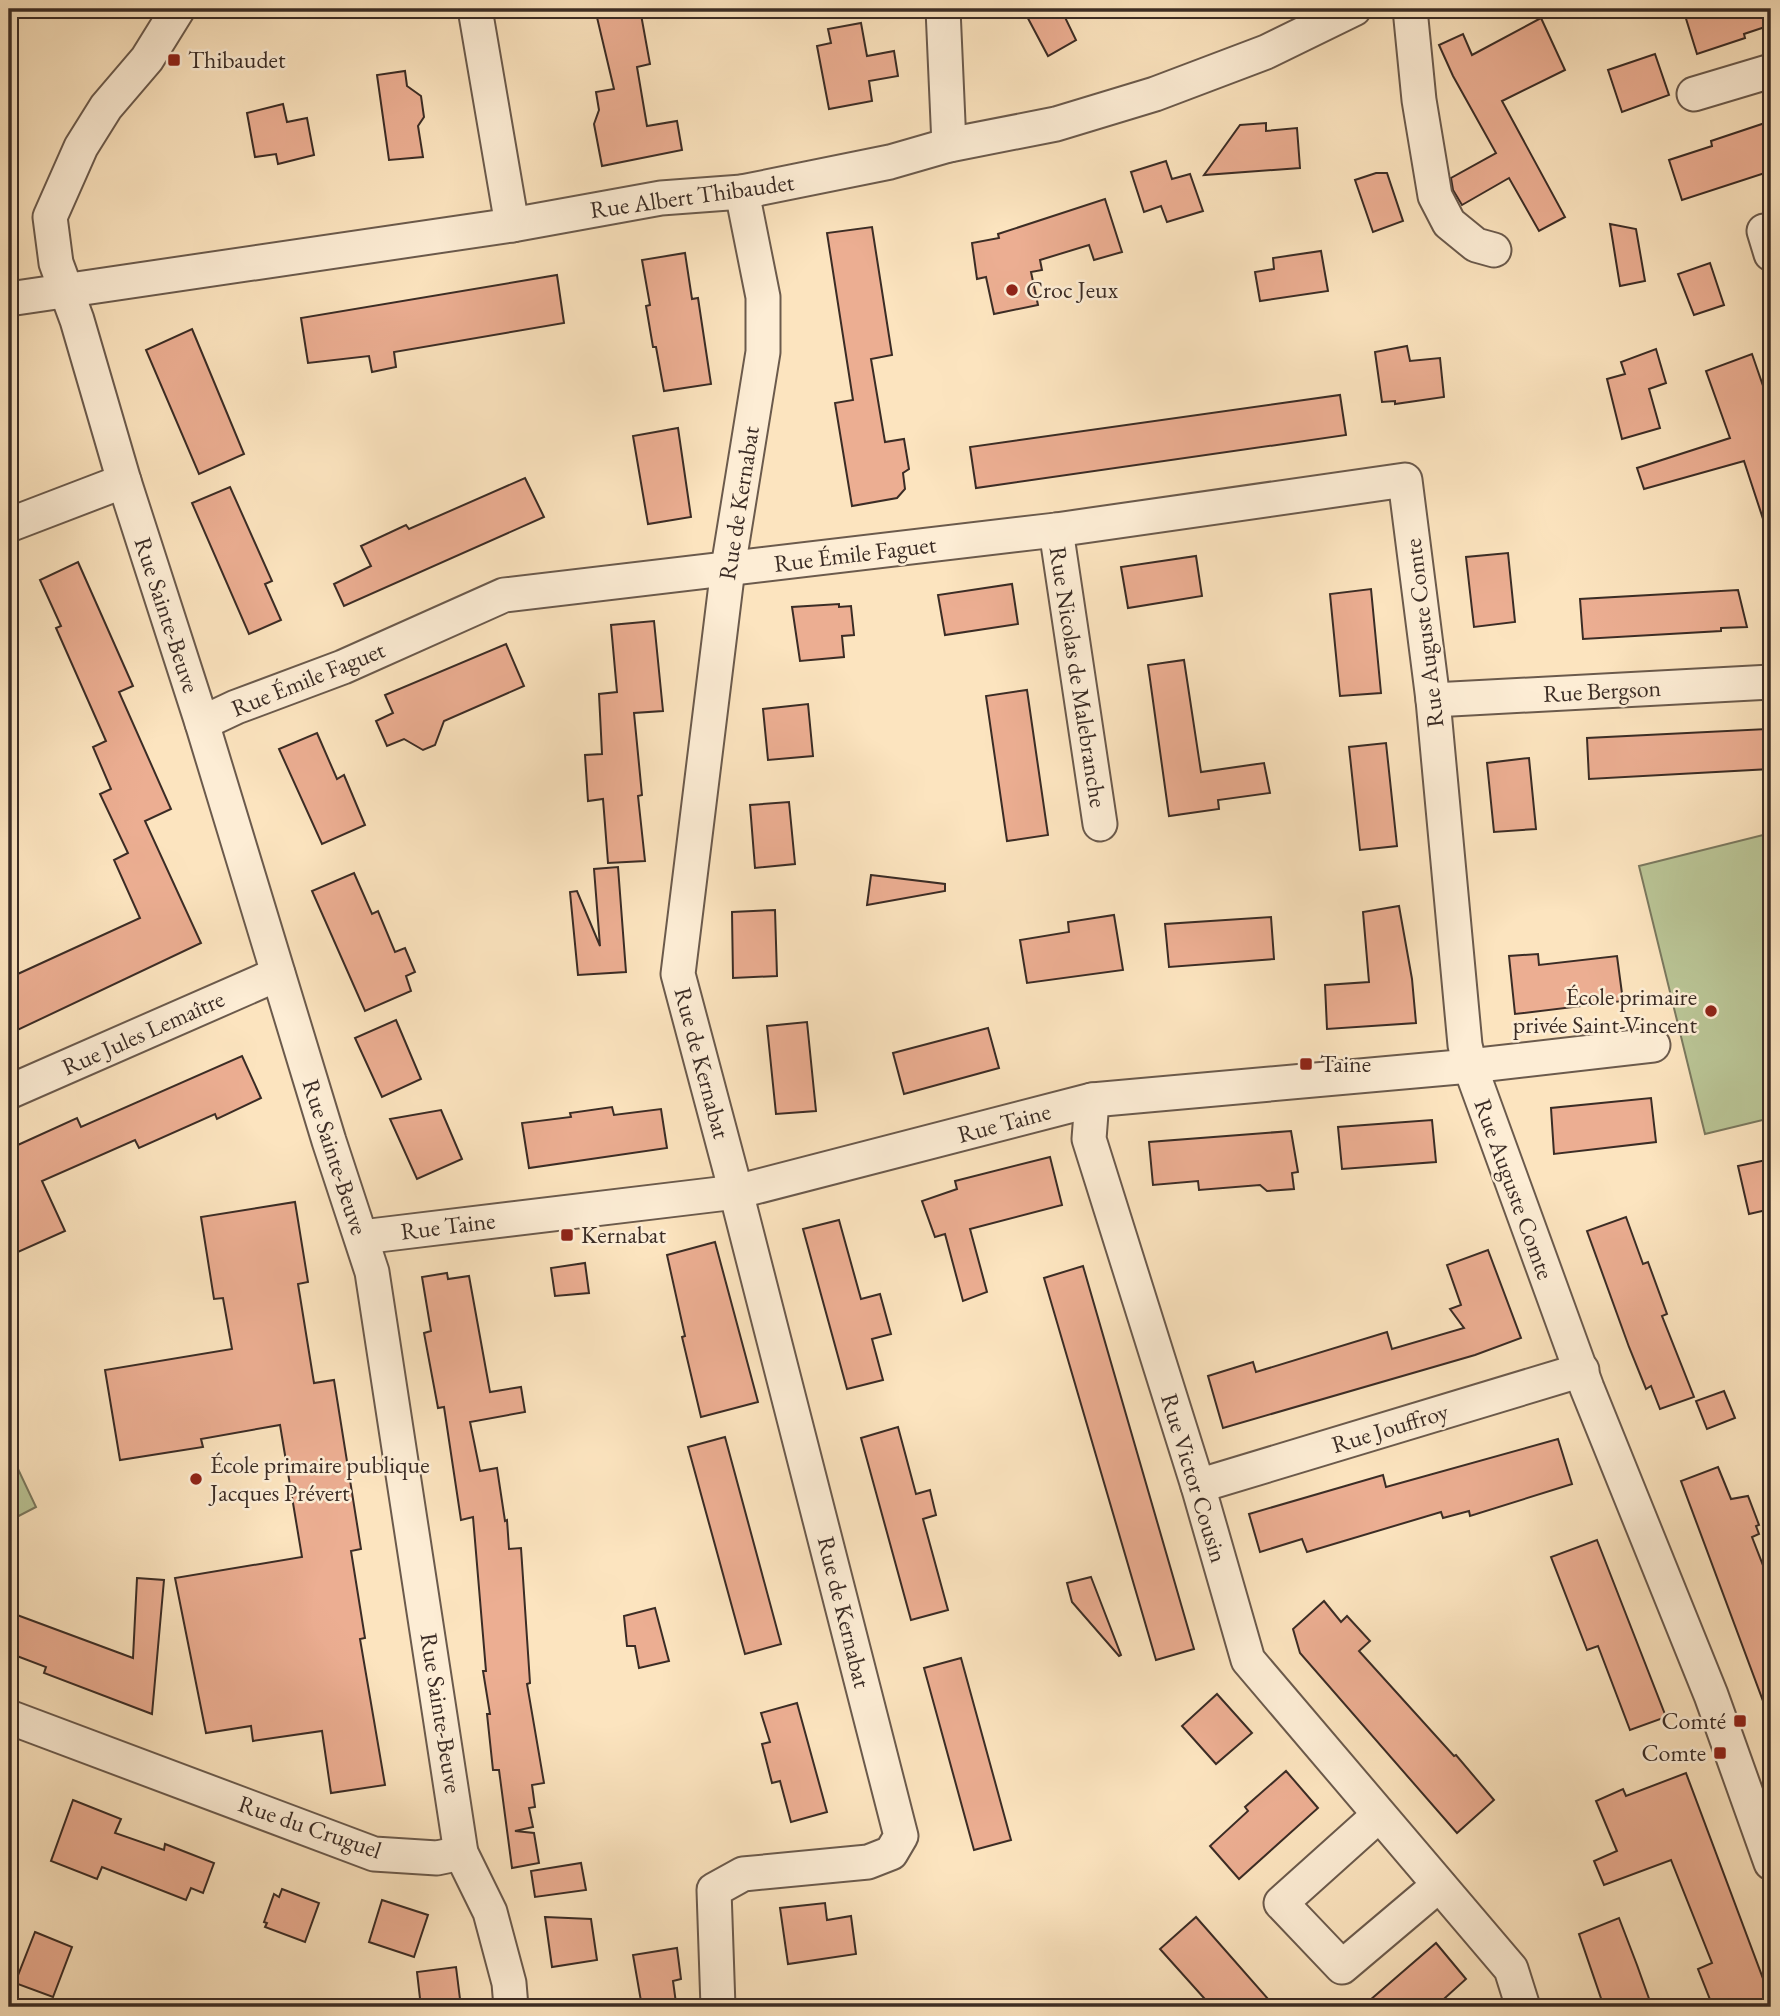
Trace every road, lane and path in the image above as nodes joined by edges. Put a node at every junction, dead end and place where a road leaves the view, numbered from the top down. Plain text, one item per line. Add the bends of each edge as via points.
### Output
1 (178, 9) edge
2 (475, 9) edge
3 (943, 9) edge
4 (1354, 9) edge
5 (1410, 9) edge
6 (1771, 71) edge
7 (1694, 94) dead end
8 (949, 145) junction
9 (742, 192) junction
10 (512, 225) junction
11 (1494, 250) dead end
12 (68, 292) junction
13 (9, 299) edge
14 (1405, 480) joint
15 (124, 481) junction
16 (9, 525) edge
17 (1056, 530) junction
18 (728, 568) junction
19 (1771, 682) edge
20 (1433, 700) junction
21 (202, 723) junction
22 (1100, 824) dead end
23 (278, 974) junction
24 (1653, 1045) dead end
25 (1470, 1066) junction
26 (9, 1092) edge
27 (1092, 1100) junction
28 (736, 1192) junction
29 (362, 1237) junction
30 (1582, 1370) junction
31 (1198, 1486) junction
32 (9, 1717) edge
33 (1380, 1815) junction
34 (461, 1853) junction
35 (1771, 1863) edge
36 (1439, 1885) junction
37 (511, 2007) edge
38 (718, 2007) edge
39 (1523, 2007) edge

1 - 12 street, Rue Sainte-Beuve via 81,147 50,217 56,263
2 - 10 street
3 - 8 street
4 - 8 street, Rue Albert Thibaudet via 1266,52 1155,94 1056,124
5 - 11 street via 1435,196 1449,223 1476,245
6 - 7 street
8 - 9 street, Rue Albert Thibaudet via 890,162
9 - 10 street, Rue Albert Thibaudet via 662,198
9 - 18 street, Rue de Kernabat via 763,297 763,352
10 - 12 street, Rue Albert Thibaudet
12 - 13 street, Rue Albert Thibaudet
12 - 15 street, Rue Sainte-Beuve
14 - 17 street, Rue Émile Faguet
14 - 20 street, Rue Auguste Comte
15 - 16 street
15 - 21 street, Rue Sainte-Beuve
17 - 18 street, Rue Émile Faguet
17 - 22 street, Rue Nicolas de Malebranche
18 - 21 street, Rue Émile Faguet via 504,594 343,667
18 - 28 street, Rue de Kernabat via 678,974
19 - 20 street, Rue Bergson
20 - 25 street, Rue Auguste Comte
21 - 23 street, Rue Sainte-Beuve
23 - 26 street, Rue Jules Lemaître
23 - 29 street, Rue Sainte-Beuve
24 - 25 street, Rue Taine
25 - 27 street, Rue Taine
25 - 30 street, Rue Auguste Comte
27 - 28 street, Rue Taine
27 - 31 street, Rue Victor Cousin via 1089,1139
28 - 29 street, Rue Taine
28 - 38 street, Rue de Kernabat via 901,1836 891,1853 868,1862 743,1874 713,1890
29 - 34 street, Rue Sainte-Beuve via 372,1272
30 - 31 street, Rue Jouffroy
30 - 35 street, Rue Auguste Comte via 1711,1695
31 - 33 street, Rue Victor Cousin via 1248,1660
32 - 34 street, Rue du Cruguel via 374,1854 437,1858
33 - 36 street, Rue Victor Cousin
33 - 36 street via 1281,1903 1342,1967
34 - 37 street via 490,1912
36 - 39 street, Rue Victor Cousin via 1511,1969

